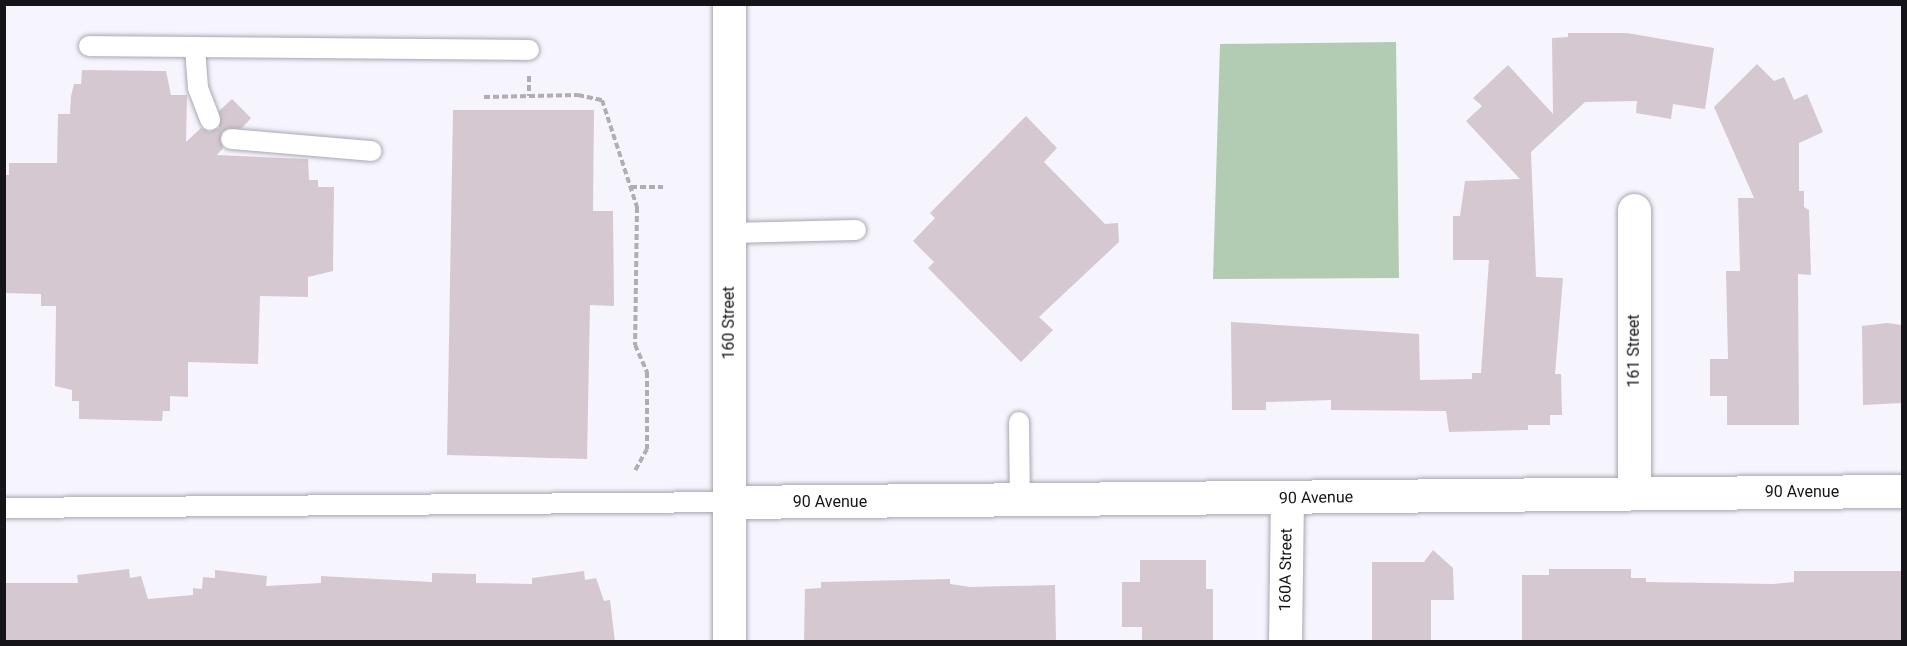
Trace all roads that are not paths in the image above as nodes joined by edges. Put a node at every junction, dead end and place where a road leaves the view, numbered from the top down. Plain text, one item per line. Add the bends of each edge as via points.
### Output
1 (729, 4) edge
2 (89, 46) dead end
3 (195, 48) junction
4 (529, 50) dead end
5 (210, 120) dead end
6 (231, 140) dead end
7 (371, 151) dead end
8 (1634, 210) dead end
9 (856, 230) dead end
10 (729, 233) junction
11 (1019, 422) dead end
12 (1902, 491) edge
13 (1634, 492) junction
14 (1287, 498) junction
15 (1020, 500) junction
16 (729, 502) junction
17 (4, 508) edge
18 (729, 642) edge
19 (1285, 642) edge

1 - 10 street, 160 Street
2 - 3 lane
3 - 4 lane
3 - 5 lane via 198,88
6 - 7 lane
8 - 13 street, 161 Street
9 - 10 lane
10 - 16 street, 160 Street
11 - 15 lane
12 - 13 street, 90 Avenue
13 - 14 street, 90 Avenue
14 - 15 street, 90 Avenue
14 - 19 street, 160A Street
15 - 16 street, 90 Avenue
16 - 17 lane
16 - 18 street, 160 Street

